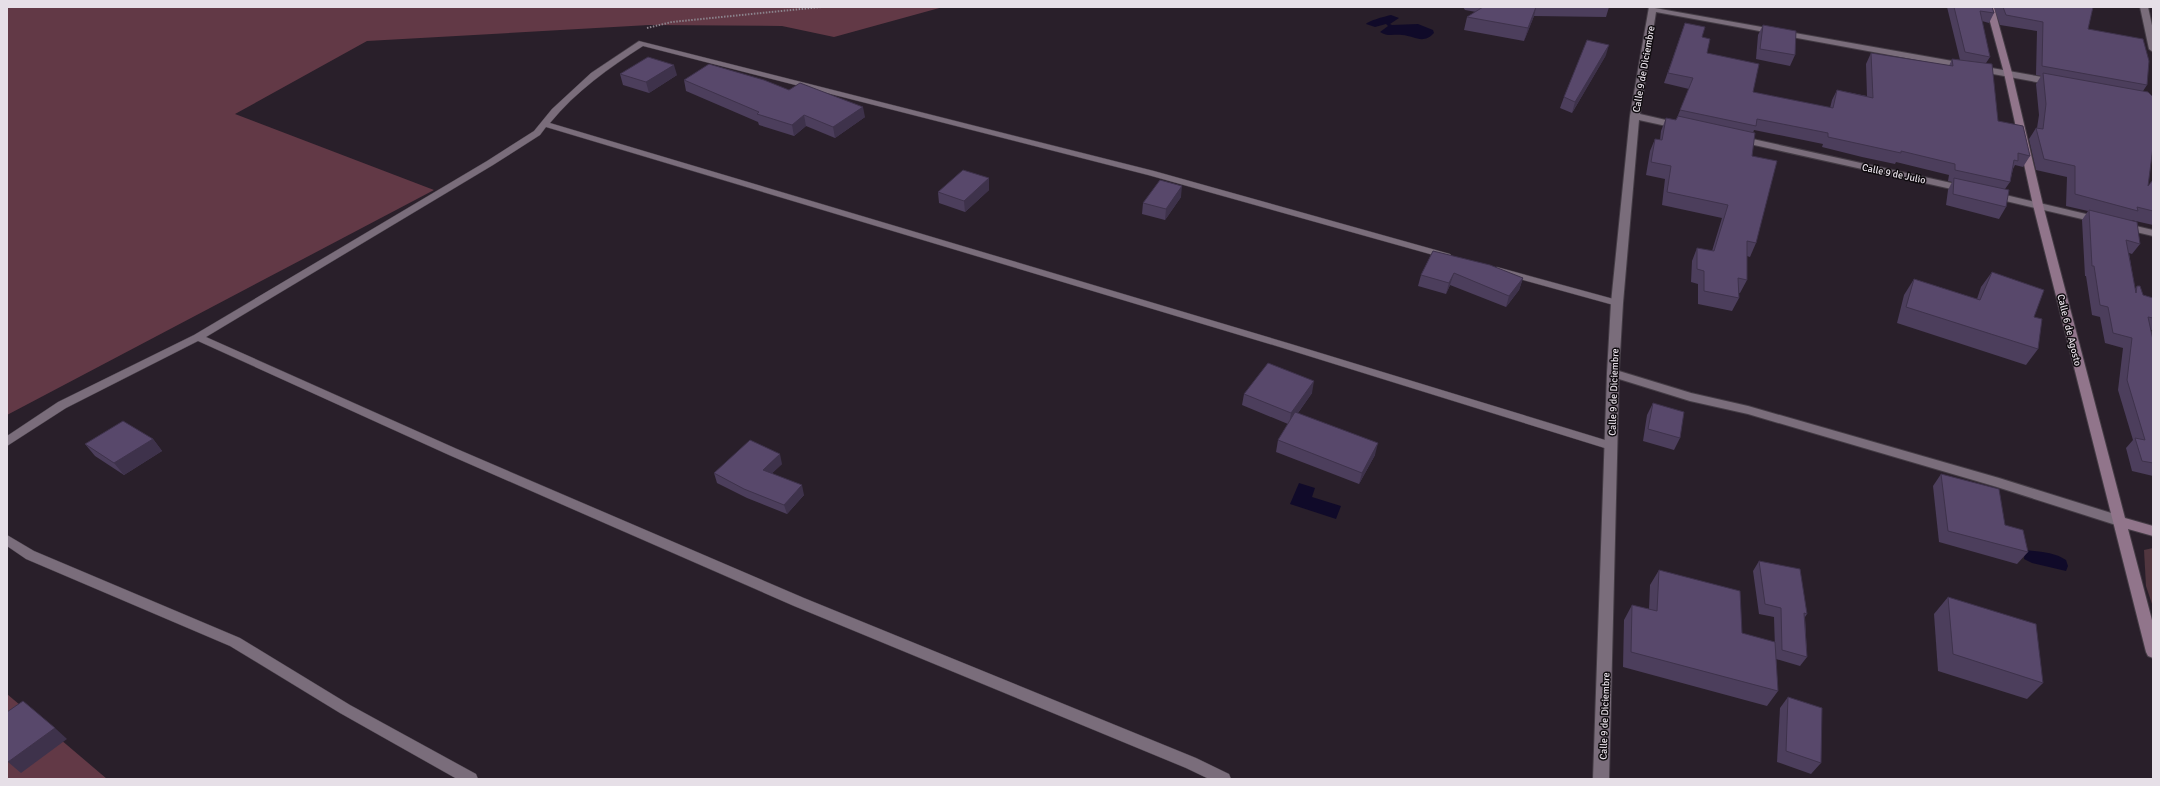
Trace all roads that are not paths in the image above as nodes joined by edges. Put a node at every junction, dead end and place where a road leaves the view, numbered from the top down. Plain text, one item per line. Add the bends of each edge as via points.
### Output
1 (1990, 7) edge
2 (2144, 7) edge
3 (1653, 8) edge
4 (2153, 48) edge
5 (2008, 73) junction
6 (2062, 84) edge
7 (1635, 116) junction
8 (544, 124) junction
9 (1689, 128) edge
10 (1728, 137) edge
11 (2038, 205) junction
12 (2153, 233) edge
13 (1457, 258) edge
14 (1487, 267) edge
15 (1617, 303) junction
16 (198, 337) junction
17 (1613, 373) junction
18 (7, 442) edge
19 (1611, 446) junction
20 (2119, 521) junction
21 (2153, 531) edge
22 (7, 540) edge
23 (2153, 652) edge
24 (471, 779) edge
25 (1224, 779) edge
26 (1602, 779) edge

1 - 5 main road, Calle 6 de Agosto
2 - 4 street
3 - 5 street
3 - 7 street, Calle 9 de Diciembre
5 - 6 street
5 - 11 main road, Calle 6 de Agosto
7 - 9 street
7 - 15 street, Calle 9 de Diciembre
8 - 13 lane via 594,75 642,43 1151,173
8 - 16 lane via 537,133 490,163
8 - 19 lane via 1287,346
10 - 11 street, Calle 9 de Julio
11 - 12 street, Calle 9 de Julio
11 - 20 main road, Calle 6 de Agosto
14 - 15 lane
15 - 17 street, Calle 9 de Diciembre
16 - 18 lane via 62,405
16 - 25 lane via 763,586 1191,763
17 - 19 street, Calle 9 de Diciembre
17 - 20 street via 1999,483
19 - 26 street, Calle 9 de Diciembre
20 - 21 main road
20 - 23 main road, Calle 6 de Agosto
22 - 24 lane via 30,555 235,642 345,709

